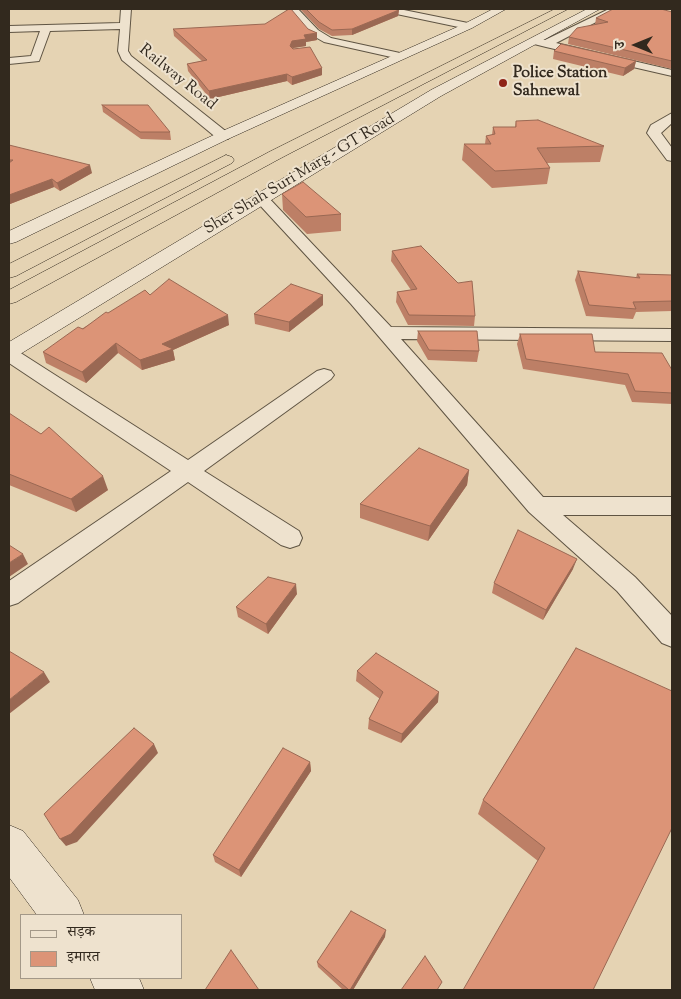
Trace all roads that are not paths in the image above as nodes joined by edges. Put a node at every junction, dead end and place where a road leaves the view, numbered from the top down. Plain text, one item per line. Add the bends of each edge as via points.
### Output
1 (126, 9) edge
2 (294, 9) edge
3 (387, 9) edge
4 (501, 9) edge
5 (564, 9) edge
6 (596, 9) edge
7 (616, 9) edge
8 (484, 19) edge
9 (124, 26) junction
10 (468, 26) junction
11 (46, 28) junction
12 (9, 29) edge
13 (540, 42) junction
14 (350, 46) junction
15 (323, 49) dead end
16 (400, 56) junction
17 (9, 61) edge
18 (672, 73) edge
19 (392, 77) dead end
20 (672, 117) edge
21 (223, 136) junction
22 (243, 151) dead end
23 (672, 157) edge
24 (261, 198) junction
25 (9, 238) edge
26 (9, 272) edge
27 (9, 298) edge
28 (387, 333) junction
29 (672, 335) edge
30 (9, 352) edge
31 (324, 374) dead end
32 (188, 471) junction
33 (537, 506) junction
34 (672, 506) edge
35 (290, 538) dead end
36 (9, 595) edge
37 (672, 635) edge
38 (9, 845) edge
39 (63, 914) edge
40 (113, 979) edge
41 (122, 990) edge

1 - 9 street, Railway Road
2 - 14 street via 321,37
3 - 10 street
4 - 8 street
5 - 27 highway, Sher Shah Suri Marg - GT Road via 276,155
6 - 13 street, Sher Shah Suri Marg - GT Road
7 - 13 street
8 - 10 street
8 - 19 highway
9 - 11 street
9 - 21 street, Railway Road via 123,51 126,58
10 - 16 street
11 - 12 street
11 - 17 street via 35,59
13 - 18 street
13 - 24 street, Sher Shah Suri Marg - GT Road via 436,93
14 - 15 street
14 - 16 street
16 - 21 street
20 - 23 street via 654,132
21 - 25 street
22 - 26 highway
24 - 28 street
24 - 30 street, Sher Shah Suri Marg - GT Road
28 - 29 street
28 - 33 street
30 - 32 street
31 - 32 street
32 - 35 street
32 - 36 street
33 - 34 street
33 - 37 street via 626,584
38 - 39 street
40 - 41 street

